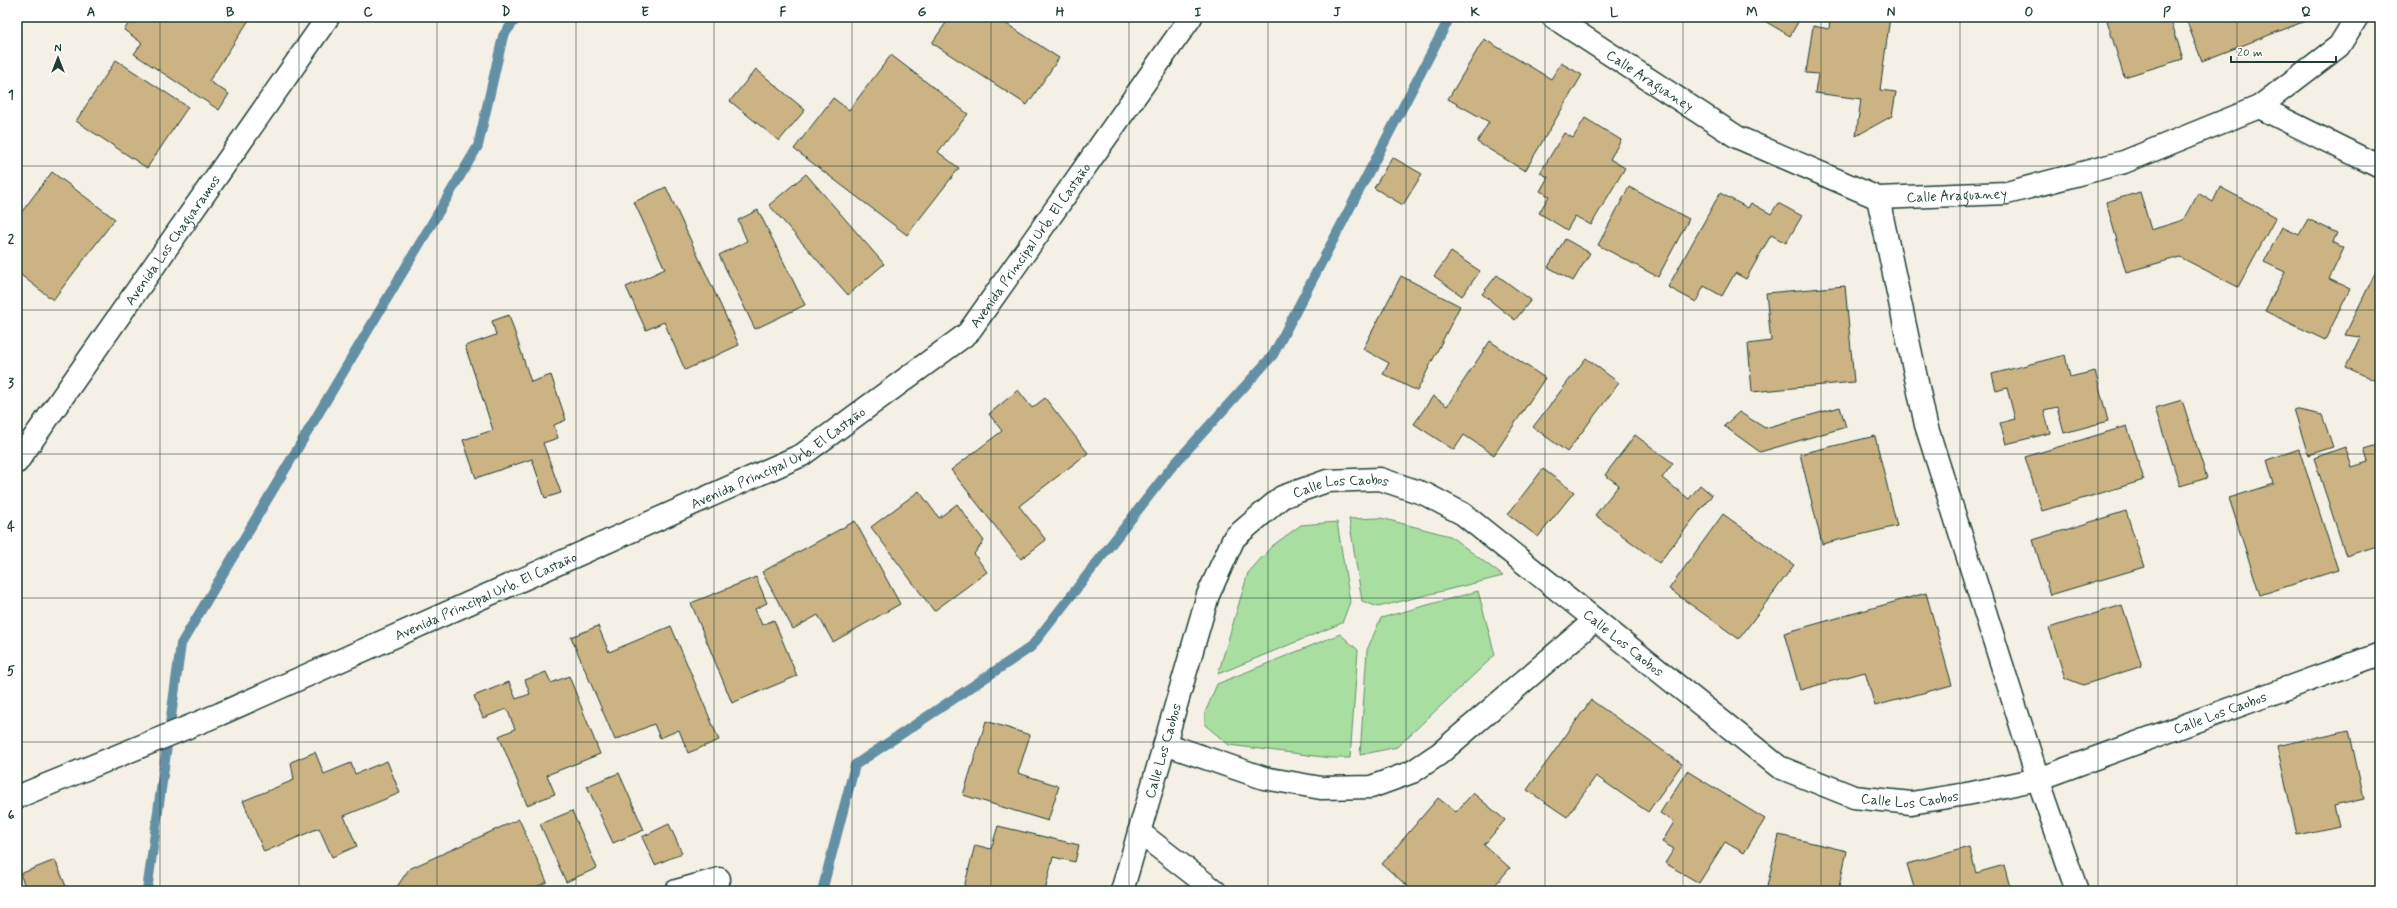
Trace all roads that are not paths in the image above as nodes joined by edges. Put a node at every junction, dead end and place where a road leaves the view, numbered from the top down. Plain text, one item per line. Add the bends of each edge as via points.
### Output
1 (328, 17) edge
2 (1191, 17) edge
3 (1553, 17) edge
4 (2357, 17) edge
5 (2259, 107) junction
6 (2380, 167) edge
7 (1878, 198) junction
8 (17, 462) edge
9 (1595, 620) junction
10 (2380, 654) edge
11 (1165, 744) junction
12 (2038, 779) junction
13 (17, 797) edge
14 (1139, 832) junction
15 (719, 879) dead end
16 (676, 891) edge
17 (1122, 891) edge
18 (1215, 891) edge
19 (2077, 891) edge

1 - 8 street, Avenida Los Chaguaramos
2 - 13 street, Avenida Principal Urb. El Castaño via 968,332 802,455 220,714
3 - 7 street, Calle Araguaney via 1737,137
4 - 5 street, Calle Araguaney via 2339,46
5 - 6 street
5 - 7 street, Calle Araguaney via 2124,162 2007,192
7 - 12 street via 1926,424
9 - 11 street via 1440,754 1412,772 1371,787 1321,788 1264,778
9 - 11 street, Calle Los Caobos via 1463,514 1431,497 1380,480 1327,481 1282,497 1234,538 1208,595
9 - 12 street, Calle Los Caobos via 1779,767 1854,797 1911,803
10 - 12 street, Calle Los Caobos
11 - 14 street, Calle Los Caobos
12 - 19 street
14 - 17 street, Calle Los Caobos
14 - 18 street
15 - 16 street

